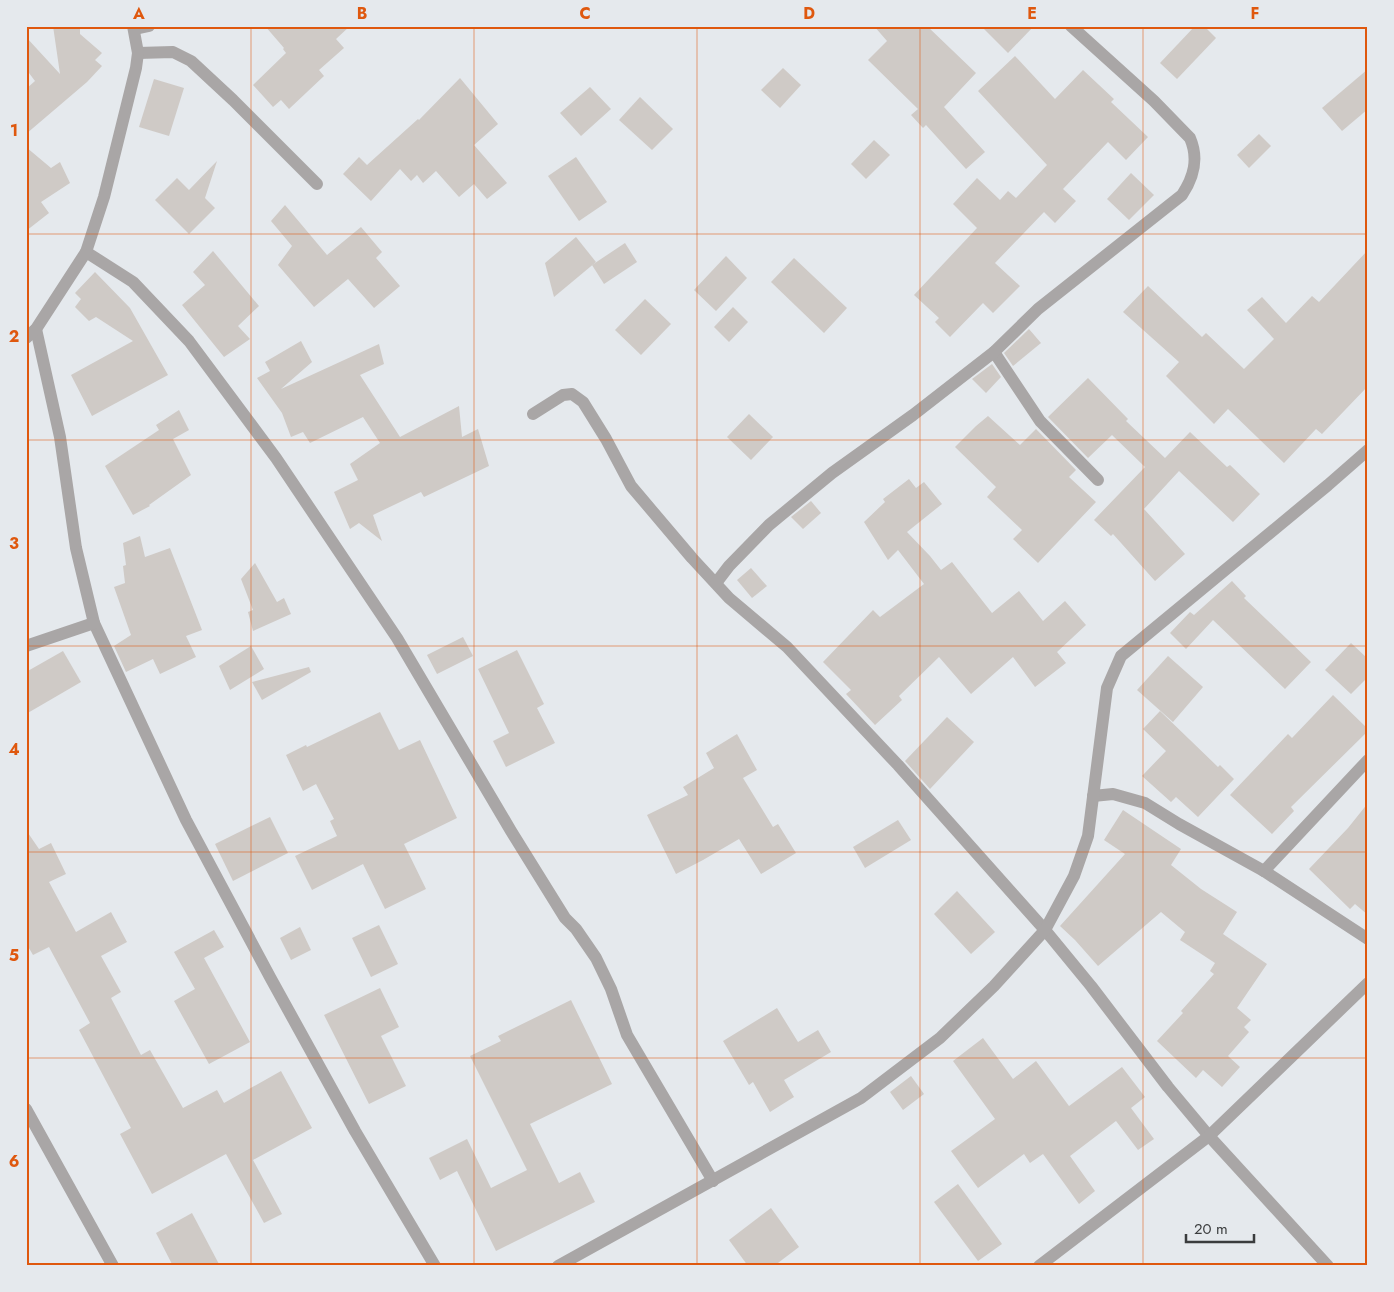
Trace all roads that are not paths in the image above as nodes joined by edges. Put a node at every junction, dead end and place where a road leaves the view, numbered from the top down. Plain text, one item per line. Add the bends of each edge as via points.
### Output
1 (149, 26) edge
2 (1071, 26) edge
3 (134, 28) edge
4 (138, 53) junction
5 (316, 184) dead end
6 (86, 252) junction
7 (36, 329) junction
8 (26, 338) edge
9 (994, 352) junction
10 (533, 414) dead end
11 (1368, 450) edge
12 (1098, 480) dead end
13 (716, 583) junction
14 (94, 623) junction
15 (26, 646) edge
16 (1368, 760) edge
17 (1093, 796) junction
18 (1264, 871) junction
19 (1045, 930) junction
20 (1368, 939) edge
21 (1368, 983) edge
22 (26, 1109) edge
23 (1209, 1136) junction
24 (713, 1181) junction
25 (113, 1266) edge
26 (435, 1266) edge
27 (558, 1266) edge
28 (1039, 1266) edge
29 (1328, 1266) edge

1 - 3 street
2 - 9 street via 1190,138 1195,154 1194,172 1182,195 1038,309
3 - 4 street
4 - 5 street via 173,52 191,61
4 - 6 street via 104,197
6 - 7 street
6 - 24 street via 133,282 189,341 282,466 397,638 565,918 596,958 627,1035
7 - 8 street
7 - 14 street via 60,436 76,548
9 - 12 street via 1040,421
9 - 13 street via 818,484 769,525
10 - 13 street via 563,395 572,394 583,402 631,486
11 - 17 street via 1121,656 1107,688
13 - 19 street via 787,647 898,765
14 - 15 street
14 - 26 street via 209,864 355,1131
16 - 18 street
17 - 18 street via 1113,794 1145,804
17 - 19 street via 1088,836 1074,876
18 - 20 street
19 - 23 street
19 - 24 street via 940,1038 861,1098
21 - 23 street
22 - 25 street
23 - 28 street
23 - 29 street
24 - 27 street

